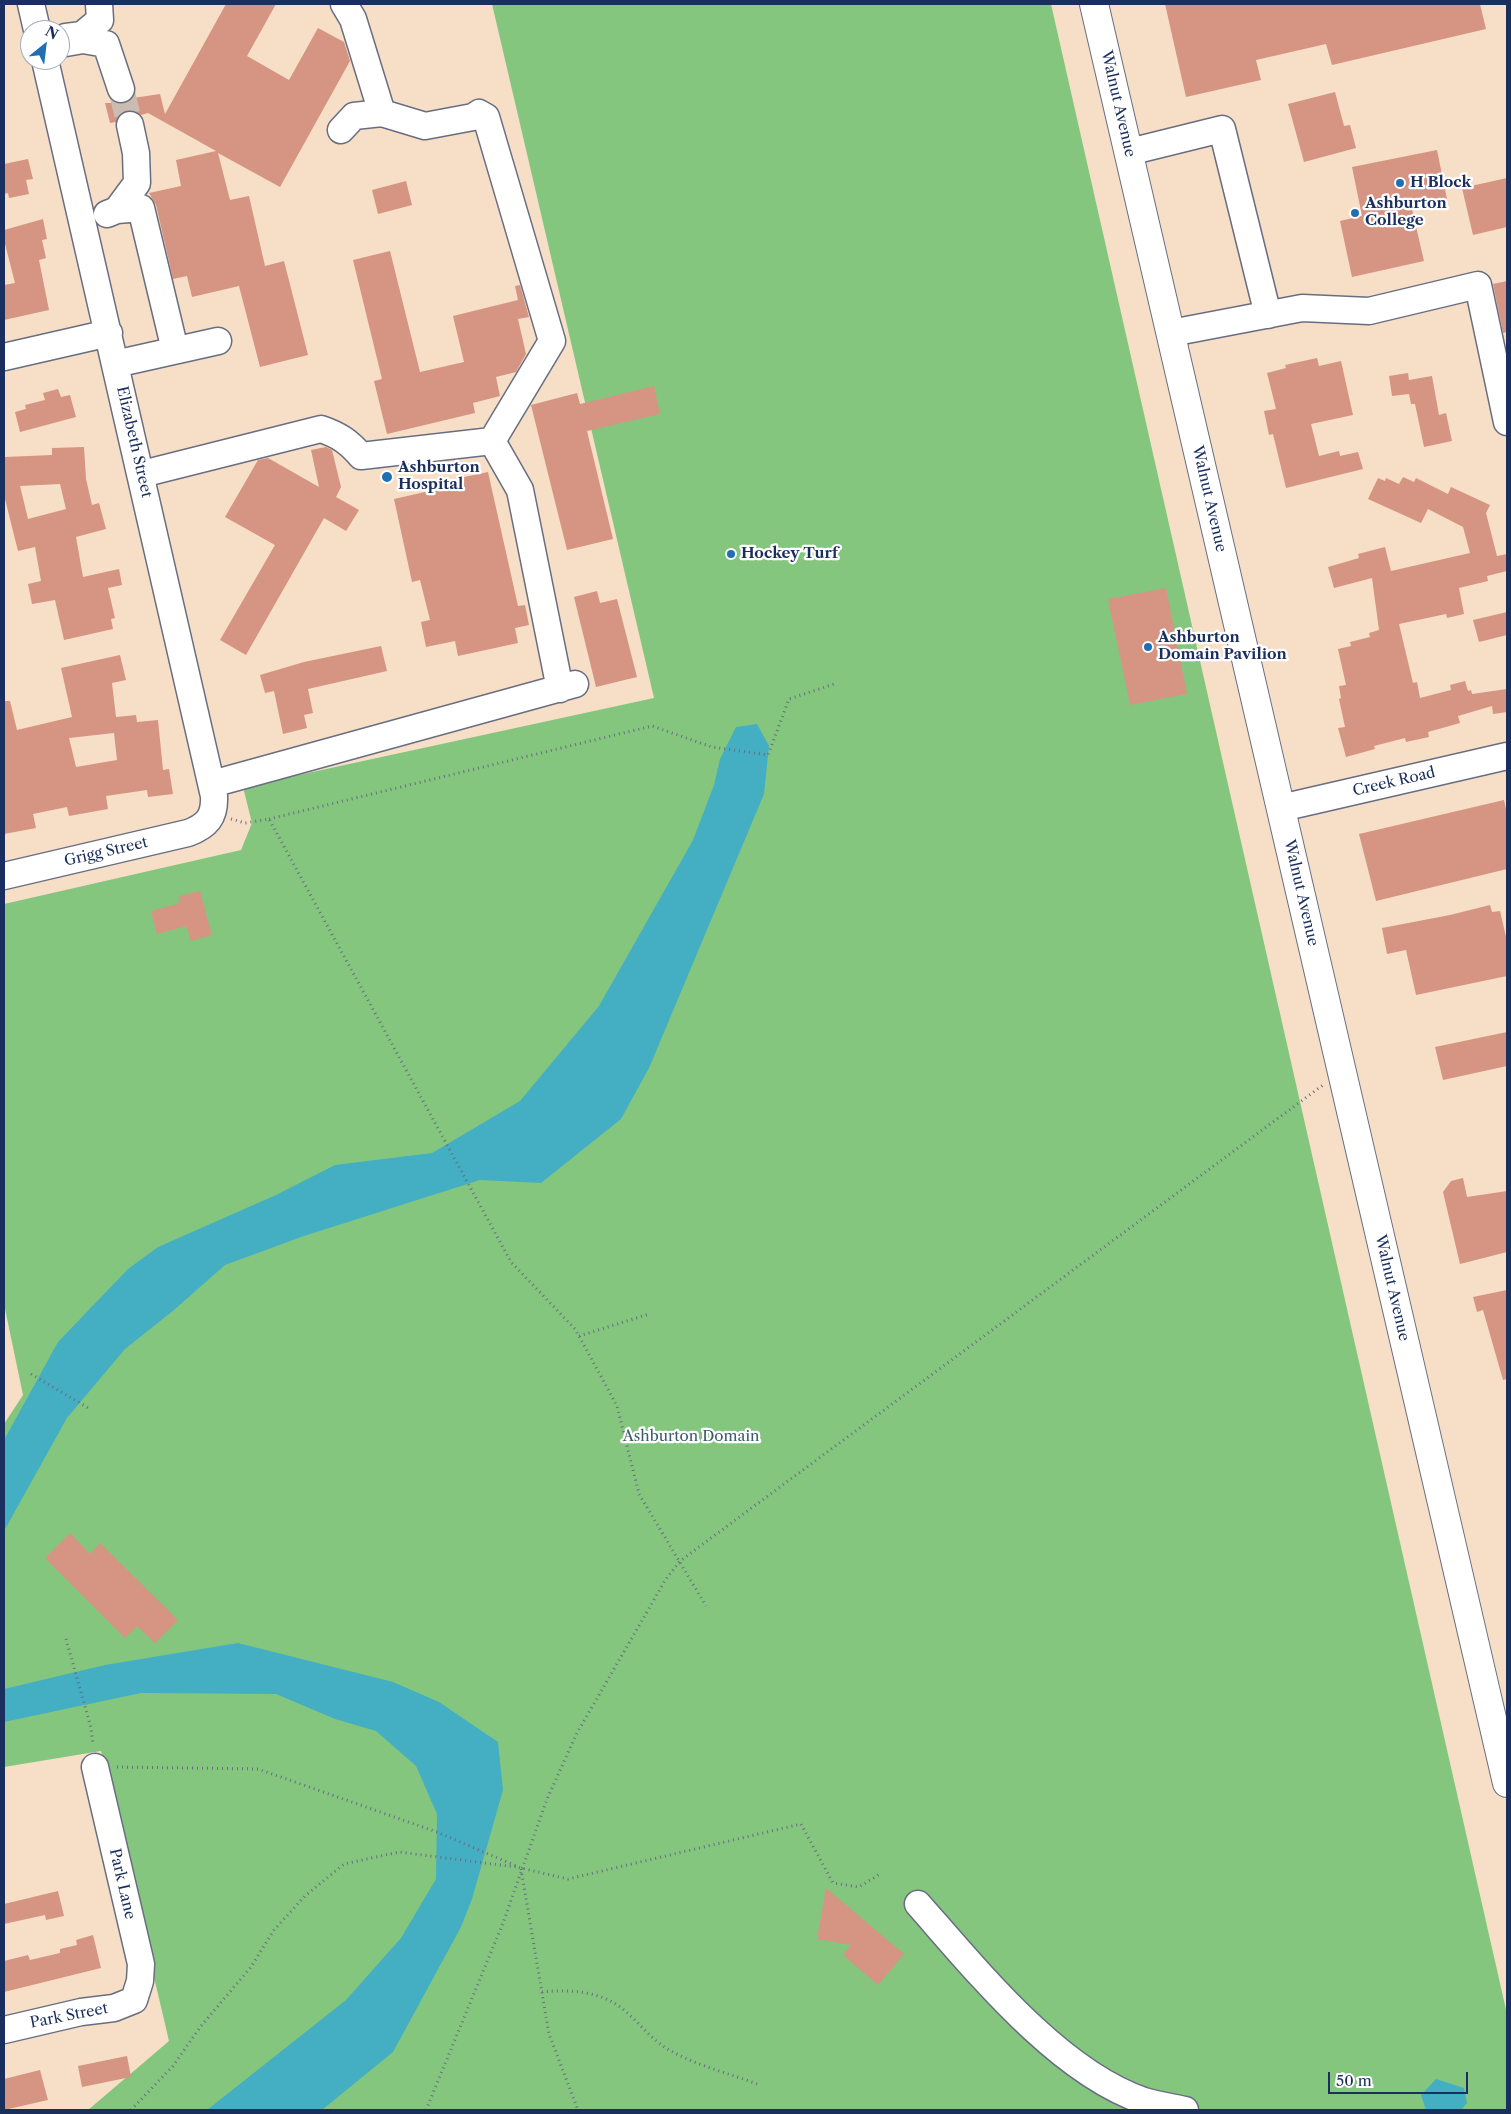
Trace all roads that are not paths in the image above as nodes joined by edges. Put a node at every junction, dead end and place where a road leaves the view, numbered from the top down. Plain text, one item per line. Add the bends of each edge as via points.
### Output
1 (31, 4) edge
2 (99, 4) edge
3 (344, 4) edge
4 (1094, 4) edge
5 (35, 20) edge
6 (70, 37) edge
7 (70, 42) edge
8 (47, 70) edge
9 (121, 88) tunnel mouth
10 (382, 113) junction
11 (130, 125) tunnel mouth
12 (341, 130) dead end
13 (1129, 152) junction
14 (117, 210) junction
15 (82, 220) junction
16 (1268, 314) junction
17 (109, 333) junction
18 (1171, 333) junction
19 (218, 341) dead end
20 (175, 350) junction
21 (4, 357) edge
22 (115, 364) junction
23 (1507, 422) edge
24 (492, 441) junction
25 (142, 474) junction
26 (1507, 756) edge
27 (212, 784) junction
28 (1281, 808) junction
29 (207, 824) joint
30 (4, 876) edge
31 (95, 1767) road end
32 (1507, 1783) edge
33 (918, 1904) dead end
34 (134, 2000) joint
35 (4, 2030) edge
36 (1185, 2110) edge

1 - 5 street
2 - 6 street via 100,20 82,35
3 - 10 street via 353,19
4 - 13 main road, Walnut Avenue
7 - 9 street via 83,40 106,44
8 - 15 street, Elizabeth Street
10 - 12 street via 354,116
10 - 24 street via 424,126 473,117 479,113 486,117 552,341
11 - 14 street via 136,153 137,183
13 - 16 street via 1222,129
13 - 18 main road, Walnut Avenue
14 - 15 street
14 - 20 street via 141,208
15 - 17 street, Elizabeth Street
16 - 18 street
16 - 23 street via 1302,308 1368,311 1478,285
17 - 21 street
17 - 22 street, Elizabeth Street
18 - 28 main road, Walnut Avenue
19 - 20 street
20 - 22 street
22 - 25 street, Elizabeth Street
24 - 25 street via 361,456 349,442 321,429
24 - 27 street via 520,490 567,686
25 - 27 street, Elizabeth Street
26 - 28 street, Creek Road
27 - 29 street, Elizabeth Street via 215,809
28 - 32 main road, Walnut Avenue
29 - 30 street, Grigg Street via 188,833
31 - 34 street, Park Lane via 141,1964
33 - 36 street via 986,1982 1038,2032 1086,2071 1144,2101
34 - 35 street, Park Street via 114,2008 81,2012

